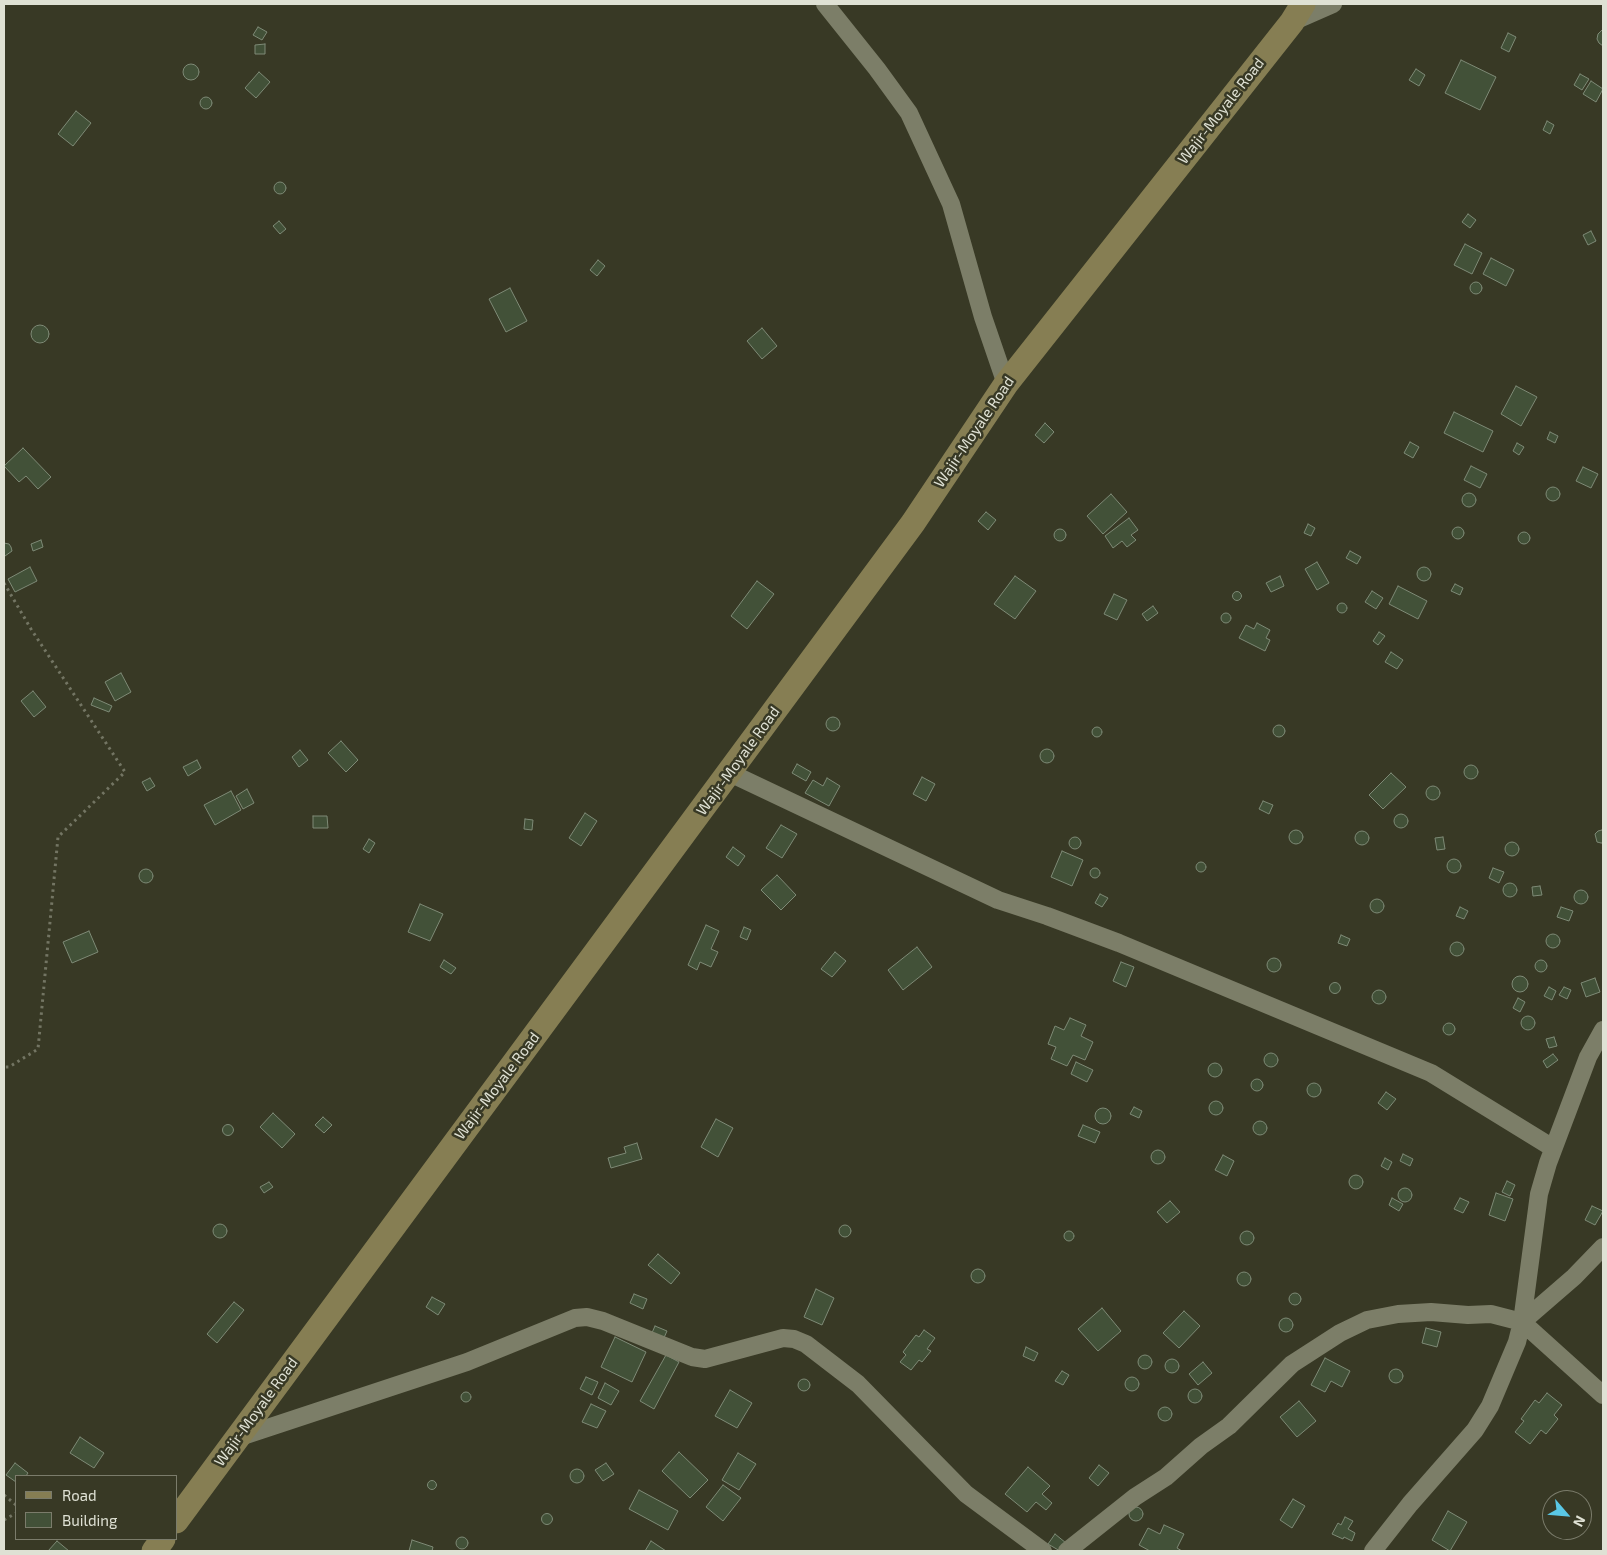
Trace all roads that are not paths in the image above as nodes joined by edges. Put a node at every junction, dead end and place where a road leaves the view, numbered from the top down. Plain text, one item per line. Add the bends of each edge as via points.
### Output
1 (824, 4) edge
2 (1333, 4) edge
3 (1297, 13) edge
4 (1006, 384) junction
5 (730, 772) junction
6 (1603, 1030) edge
7 (1553, 1148) junction
8 (1603, 1247) edge
9 (1522, 1322) junction
10 (1603, 1395) edge
11 (236, 1438) junction
12 (178, 1518) edge
13 (162, 1540) edge
14 (154, 1551) edge
15 (1042, 1551) edge
16 (1067, 1551) edge
17 (1373, 1551) edge

1 - 4 street via 909,113 951,204
2 - 3 street
3 - 4 main road, Wajir-Moyale Road
4 - 5 main road, Wajir-Moyale Road via 912,523
5 - 7 street via 998,900 1119,943 1431,1073
5 - 11 main road, Wajir-Moyale Road
6 - 7 street via 1588,1057
7 - 9 street via 1539,1194
8 - 9 street
9 - 10 street
9 - 16 street via 1492,1314 1398,1314 1366,1320 1340,1333 1292,1364 1229,1426
9 - 17 street via 1490,1406 1475,1430
11 - 12 main road, Wajir-Moyale Road
11 - 15 street via 468,1362 575,1318 603,1321 705,1360 783,1338 794,1339 806,1344 858,1384 966,1494
13 - 14 main road

